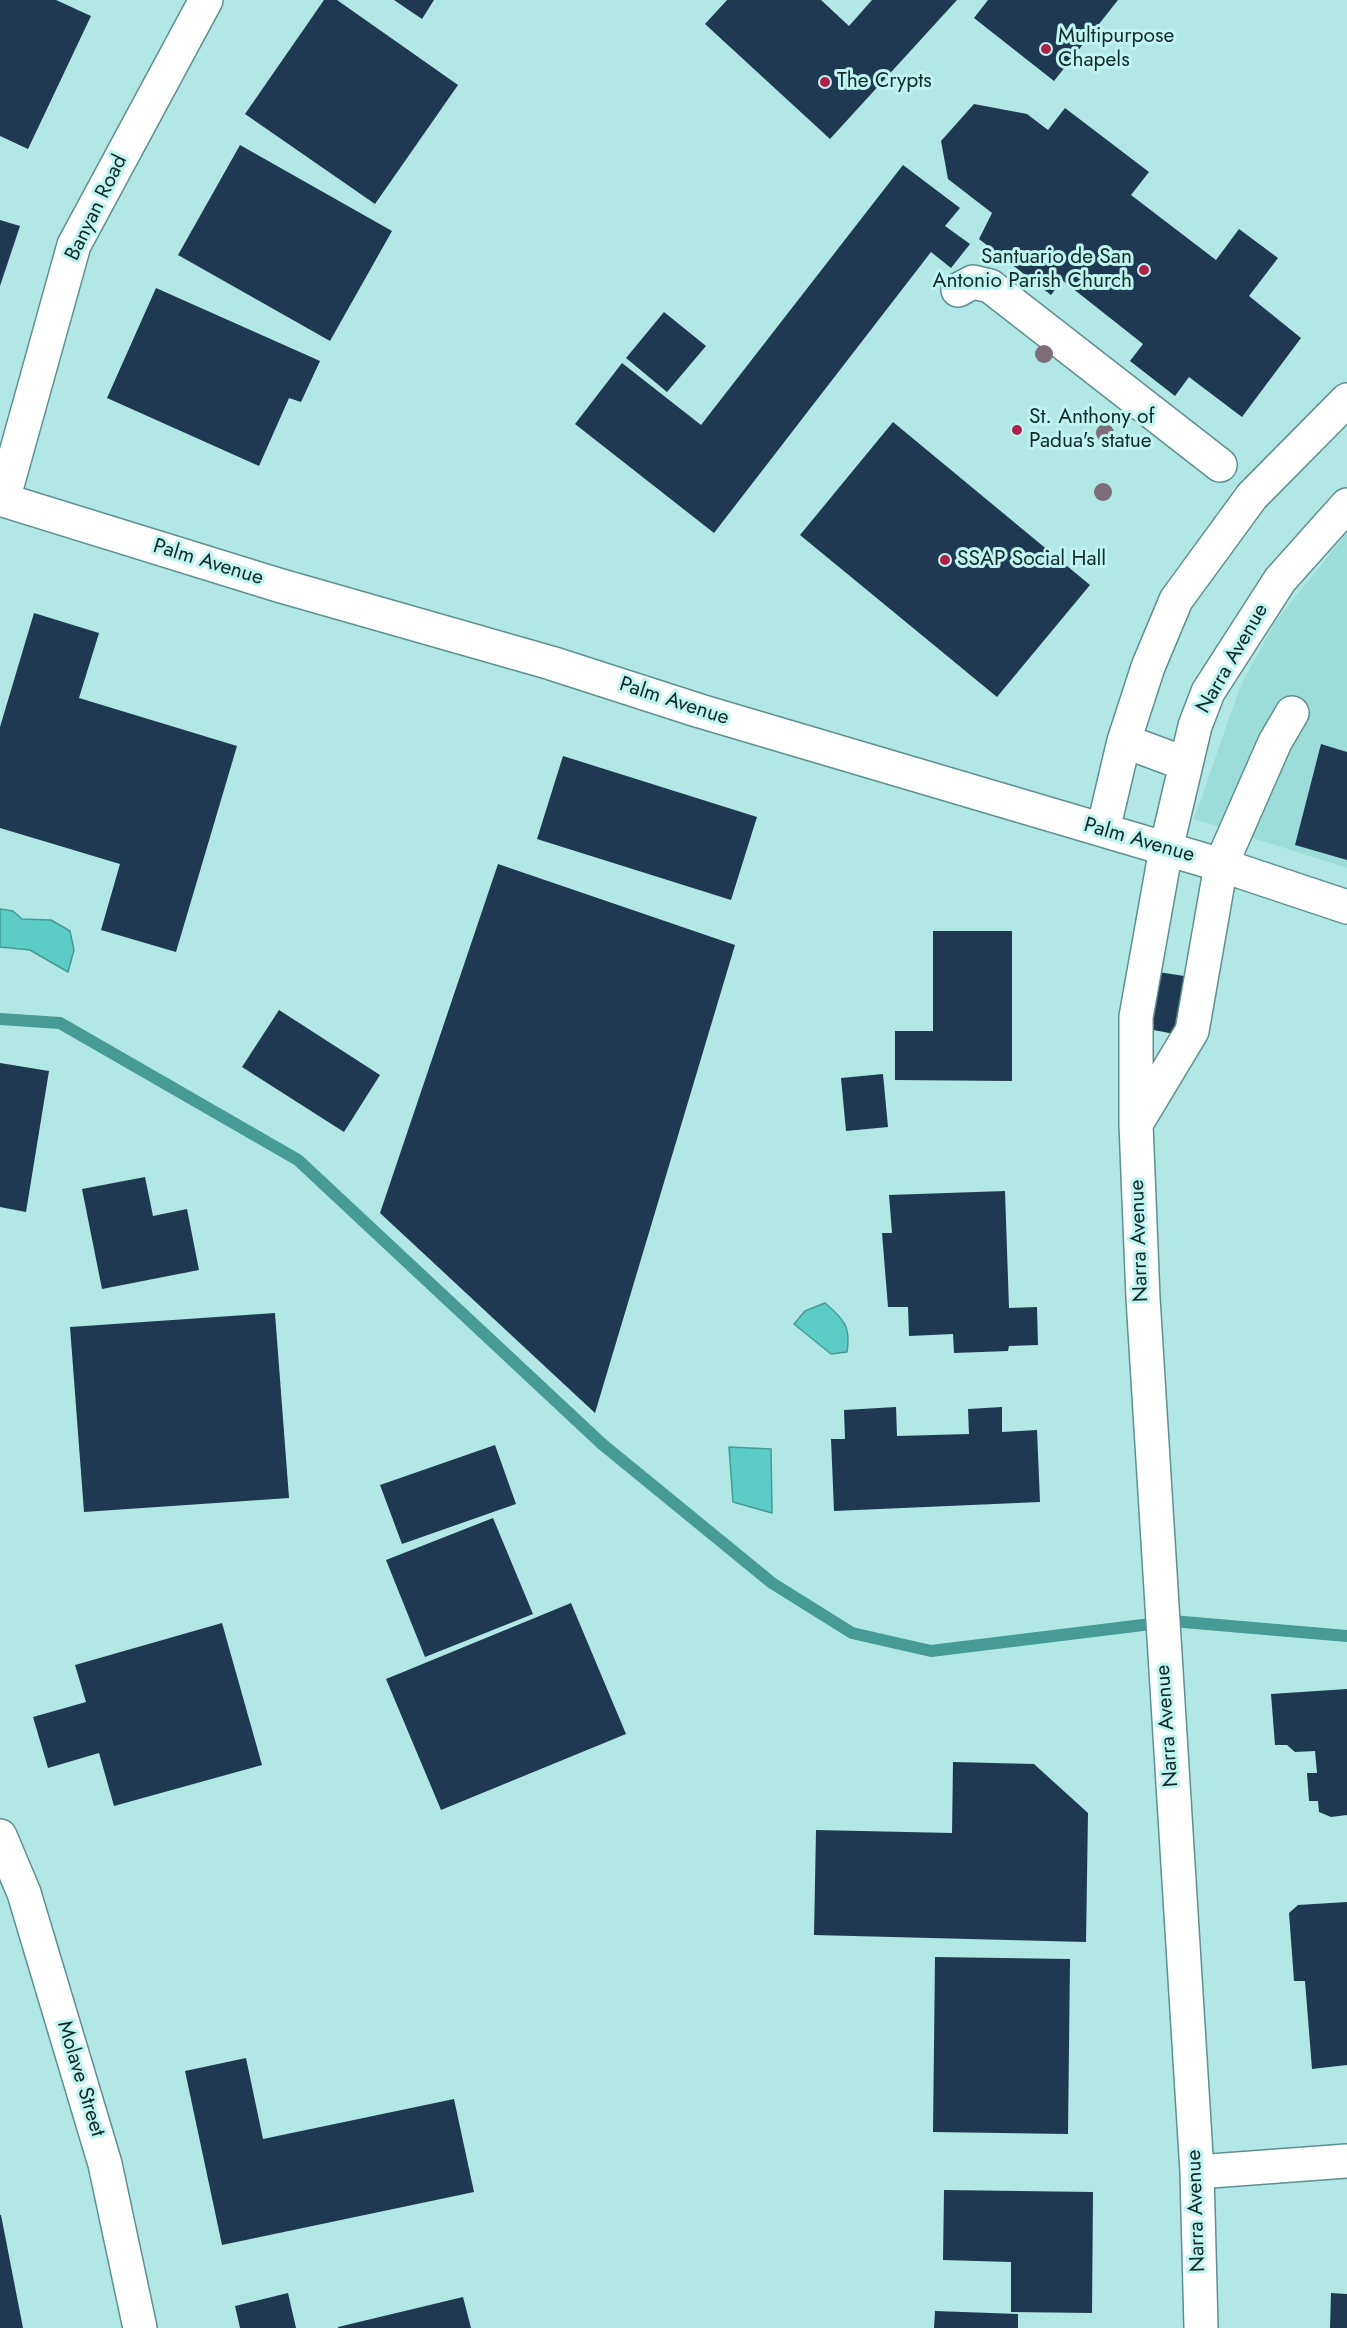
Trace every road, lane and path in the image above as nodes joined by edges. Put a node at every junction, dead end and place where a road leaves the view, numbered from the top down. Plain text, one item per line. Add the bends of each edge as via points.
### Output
1 (206, 0) edge
2 (958, 290) dead end
3 (1347, 400) edge
4 (1220, 465) dead end
5 (2, 499) edge
6 (1347, 505) edge
7 (1292, 713) dead end
8 (1124, 741) junction
9 (1186, 764) junction
10 (1103, 830) junction
11 (1166, 849) junction
12 (1221, 865) junction
13 (1347, 907) edge
14 (1136, 1124) junction
15 (0, 1836) edge
16 (1347, 2161) edge
17 (1197, 2172) junction
18 (140, 2328) edge
19 (1201, 2328) edge

1 - 5 street, Banyan Road via 74,245
2 - 4 street via 974,282 990,286
3 - 8 street via 1252,496 1176,600 1148,667
5 - 10 street, Palm Avenue
6 - 9 street, Narra Avenue via 1280,580 1208,692
7 - 12 street via 1275,742
8 - 9 street
8 - 10 street
9 - 11 street, Narra Avenue
10 - 11 street, Palm Avenue
11 - 12 street, Palm Avenue
11 - 14 street, Narra Avenue via 1136,1017
12 - 13 street, Palm Avenue
12 - 14 street via 1192,1031
14 - 17 street, Narra Avenue via 1144,1322
15 - 18 street, Molave Street via 24,1893 105,2164
16 - 17 street
17 - 19 street, Narra Avenue

